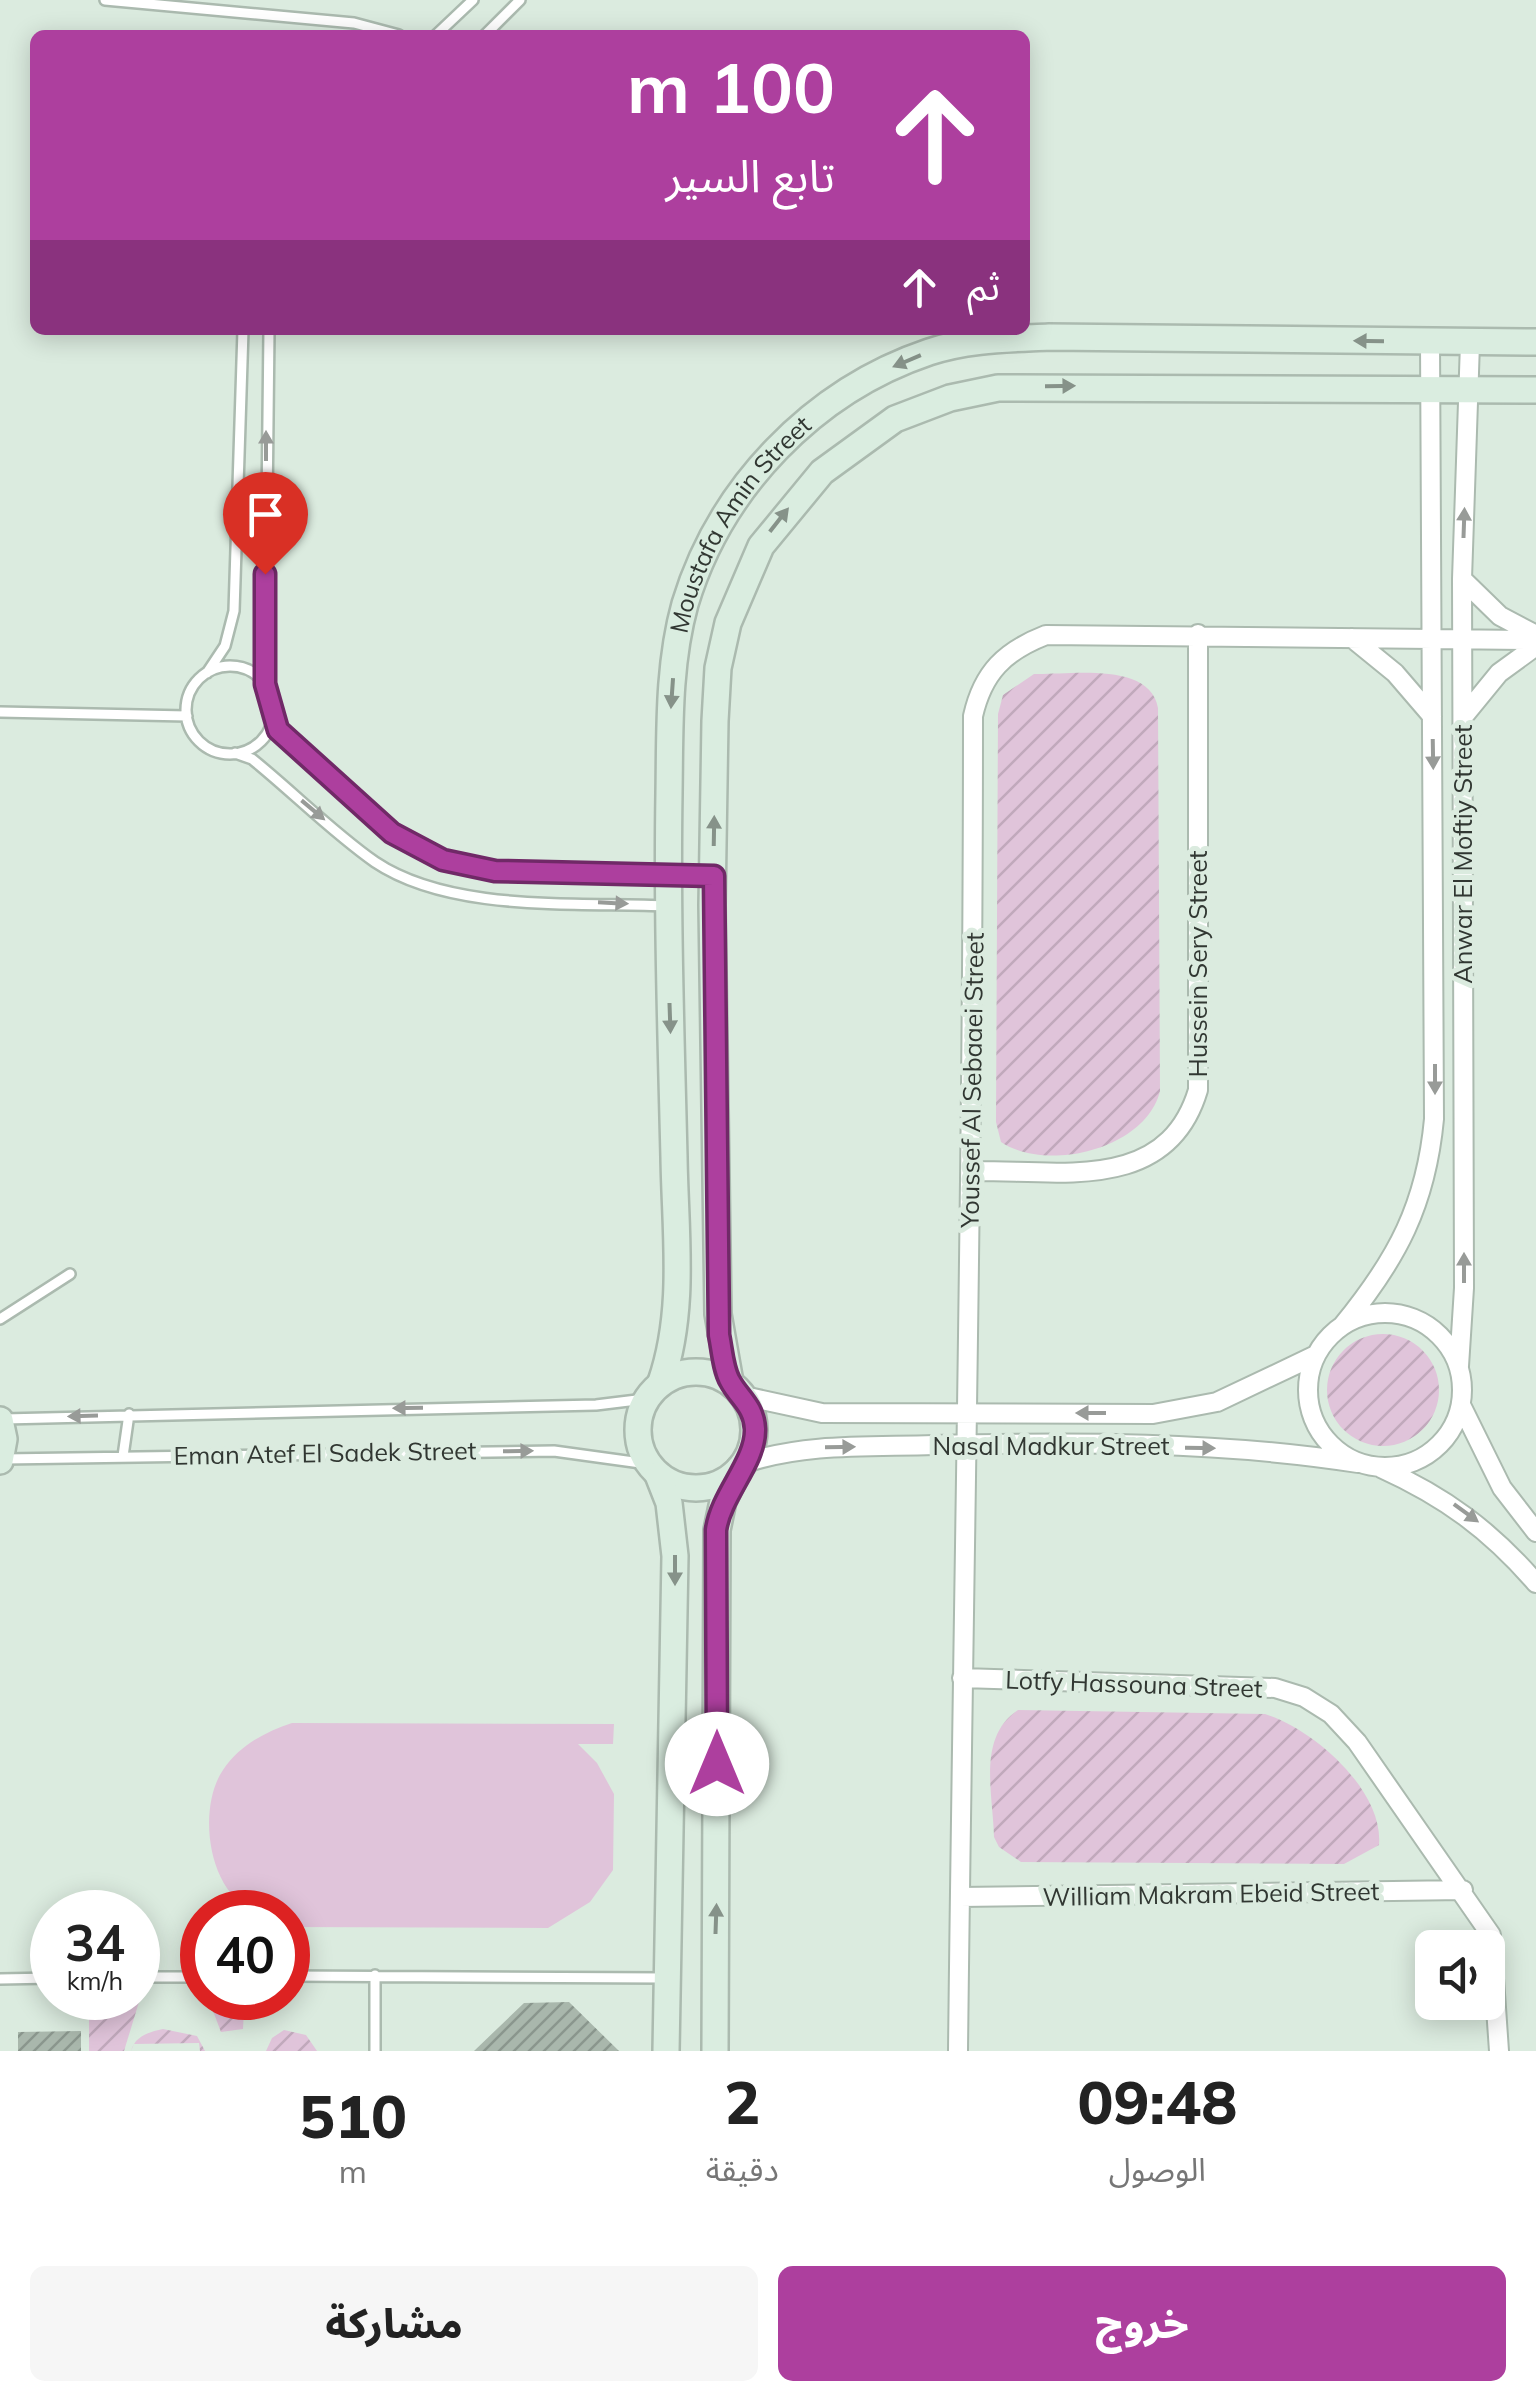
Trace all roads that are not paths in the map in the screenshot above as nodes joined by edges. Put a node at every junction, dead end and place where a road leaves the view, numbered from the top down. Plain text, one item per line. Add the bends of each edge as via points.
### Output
1 (105, 0) edge
2 (473, 0) edge
3 (520, 0) edge
4 (380, 30) edge
5 (441, 30) edge
6 (490, 30) edge
7 (243, 335) edge
8 (269, 335) edge
9 (1430, 342) junction
10 (1470, 342) junction
11 (1536, 342) edge
12 (1430, 390) junction
13 (1469, 390) junction
14 (1536, 390) edge
15 (1462, 578) junction
16 (1198, 634) junction
17 (1352, 638) junction
18 (1432, 638) junction
19 (1463, 638) junction
20 (1536, 641) edge
21 (207, 673) junction
22 (265, 684) junction
23 (0, 712) edge
24 (274, 715) junction
25 (187, 716) junction
26 (1432, 716) junction
27 (1463, 718) junction
28 (235, 753) junction
29 (668, 875) junction
30 (714, 876) junction
31 (712, 905) junction
32 (667, 906) junction
33 (972, 1171) junction
34 (70, 1274) dead end
35 (0, 1319) edge
36 (1343, 1326) junction
37 (1316, 1354) junction
38 (1459, 1366) junction
39 (737, 1389) junction
40 (653, 1390) junction
41 (1462, 1405) junction
42 (964, 1413) junction
43 (129, 1414) junction
44 (0, 1420) edge
45 (965, 1444) junction
46 (123, 1456) junction
47 (0, 1460) edge
48 (1358, 1463) junction
49 (742, 1466) junction
50 (1380, 1467) junction
51 (652, 1469) junction
52 (1536, 1532) edge
53 (1536, 1584) edge
54 (962, 1678) junction
55 (1463, 1890) junction
56 (960, 1897) junction
57 (716, 1956) junction
58 (668, 1967) junction
59 (375, 1975) junction
60 (310, 1976) edge
61 (0, 1978) edge
62 (30, 1978) edge
63 (375, 2051) edge
64 (666, 2051) edge
65 (714, 2051) edge
66 (958, 2051) edge
67 (1498, 2051) edge

1 - 4 lane
2 - 5 lane
3 - 6 lane
7 - 21 lane via 234,611 225,646
22 -> 8 lane
9 - 10 street, Moustafa Amin Street
9 - 12 street, Anwar El Moftiy Street
9 -> 29 street, Moustafa Amin Street via 986,340 916,357 834,400 788,436 744,486 711,535 688,596 674,661
10 - 11 street, Moustafa Amin Street
10 - 13 street, Anwar El Moftiy Street
12 - 13 street, Moustafa Amin Street
12 - 18 street, Anwar El Moftiy Street
30 -> 12 street, Moustafa Amin Street via 718,668 728,623 760,546 780,517 854,445 924,406 998,388
13 - 14 street, Moustafa Amin Street
15 -> 13 street, Anwar El Moftiy Street
15 - 19 street, Anwar El Moftiy Street
15 - 20 street
16 - 17 street, Youssef Al Sebaaei Street
16 - 33 street, Hussein Sery Street via 1198,1090 1190,1116 1163,1149 1138,1164
16 - 33 street, Youssef Al Sebaaei Street via 1046,635 995,664 980,689 974,716
17 - 18 street, Youssef Al Sebaaei Street
17 - 26 street
18 - 19 street, Youssef Al Sebaaei Street
18 - 26 street, Anwar El Moftiy Street
19 - 20 street, Youssef Al Sebaaei Street
19 - 27 street, Anwar El Moftiy Street
20 - 27 street via 1499,672
21 - 22 lane via 238,667
21 - 25 lane via 190,691
22 - 24 lane
23 - 25 lane
24 - 28 lane via 265,736
24 - 29 lane via 290,745 392,833 443,860 495,871
25 - 28 lane via 207,747
26 -> 36 street, Anwar El Moftiy Street via 1430,1157 1411,1226
38 -> 27 street, Anwar El Moftiy Street
28 -> 32 lane via 252,759 376,862 431,888 492,898
29 - 30 street
29 - 32 street, Moustafa Amin Street
30 - 31 street, Moustafa Amin Street
31 - 32 street
31 - 39 street, Moustafa Amin Street via 718,1314
32 -> 40 street, Moustafa Amin Street via 677,1309
33 - 42 street, Youssef Al Sebaaei Street
34 - 35 lane
36 - 37 street
36 - 38 street via 1388,1313 1411,1318 1448,1345
37 -> 42 street, Nasal Madkur Street via 1251,1390 1182,1411
37 - 48 street via 1308,1386 1313,1418 1324,1437
38 - 41 street
39 - 40 street via 708,1372 684,1372
39 - 42 street, Nasal Madkur Street via 822,1413
39 - 49 street via 755,1429
40 -> 43 lane, Eman Atef El Sadek Street via 596,1406
40 - 51 street via 638,1420 638,1443
41 - 50 street via 1433,1452
41 - 52 street via 1502,1488
42 - 45 street, Youssef Al Sebaaei Street
43 -> 44 lane, Eman Atef El Sadek Street
43 - 46 lane
44 - 47 street
45 -> 48 street, Nasal Madkur Street via 1246,1447
49 -> 45 street, Nasal Madkur Street via 788,1450
45 - 54 street, Youssef Al Sebaaei Street
46 - 47 lane, Eman Atef El Sadek Street
46 -> 51 lane, Eman Atef El Sadek Street via 554,1450
48 - 50 street
49 - 51 street via 721,1483 700,1488 677,1486
57 -> 49 street via 716,1530
50 -> 53 street via 1460,1509
51 -> 58 street via 669,1503 675,1556
54 - 55 street, Lotfy Hassouna Street via 1244,1684 1304,1697 1357,1742
54 - 56 street, Youssef Al Sebaaei Street
55 - 56 street, William Makram Ebeid Street
55 - 67 street, Lotfy Hassouna Street via 1492,1935
56 - 66 street, Youssef Al Sebaaei Street
57 - 58 street
57 - 65 street
58 - 59 lane
58 - 64 street
59 - 60 lane
59 - 63 lane
61 - 62 lane

